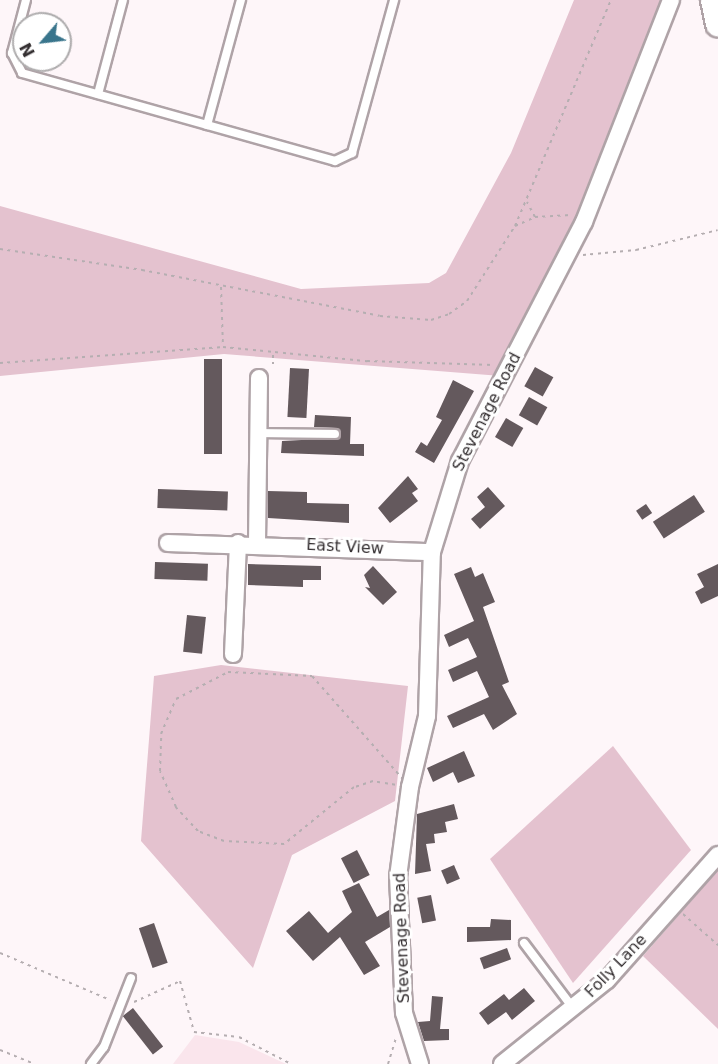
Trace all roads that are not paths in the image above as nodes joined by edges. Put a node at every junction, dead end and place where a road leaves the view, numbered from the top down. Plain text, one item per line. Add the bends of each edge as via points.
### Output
1 (26, 0) edge
2 (123, 0) edge
3 (241, 0) edge
4 (394, 0) edge
5 (671, 0) edge
6 (713, 0) edge
7 (718, 24) edge
8 (98, 94) junction
9 (207, 125) junction
10 (259, 378) dead end
11 (259, 433) junction
12 (335, 434) dead end
13 (168, 543) dead end
14 (238, 543) junction
15 (257, 543) junction
16 (432, 552) junction
17 (233, 654) dead end
18 (718, 855) edge
19 (525, 943) dead end
20 (131, 978) dead end
21 (573, 1009) junction
22 (91, 1064) edge
23 (420, 1064) edge
24 (502, 1064) edge

1 - 8 lane via 12,53 22,73
2 - 8 lane
3 - 9 lane
4 - 9 lane via 352,153 334,161
5 - 16 street, Stevenage Road via 568,256 460,461
6 - 7 street
8 - 9 lane
10 - 11 street
11 - 12 lane
11 - 15 street
13 - 14 street, East View
14 - 15 street, East View
14 - 17 street
15 - 16 street, East View
16 - 23 street, Stevenage Road via 427,716 410,787 398,877 404,1012
18 - 21 street, Folly Lane via 607,980
19 - 21 lane
20 - 22 lane via 124,1003
21 - 24 street, Folly Lane

